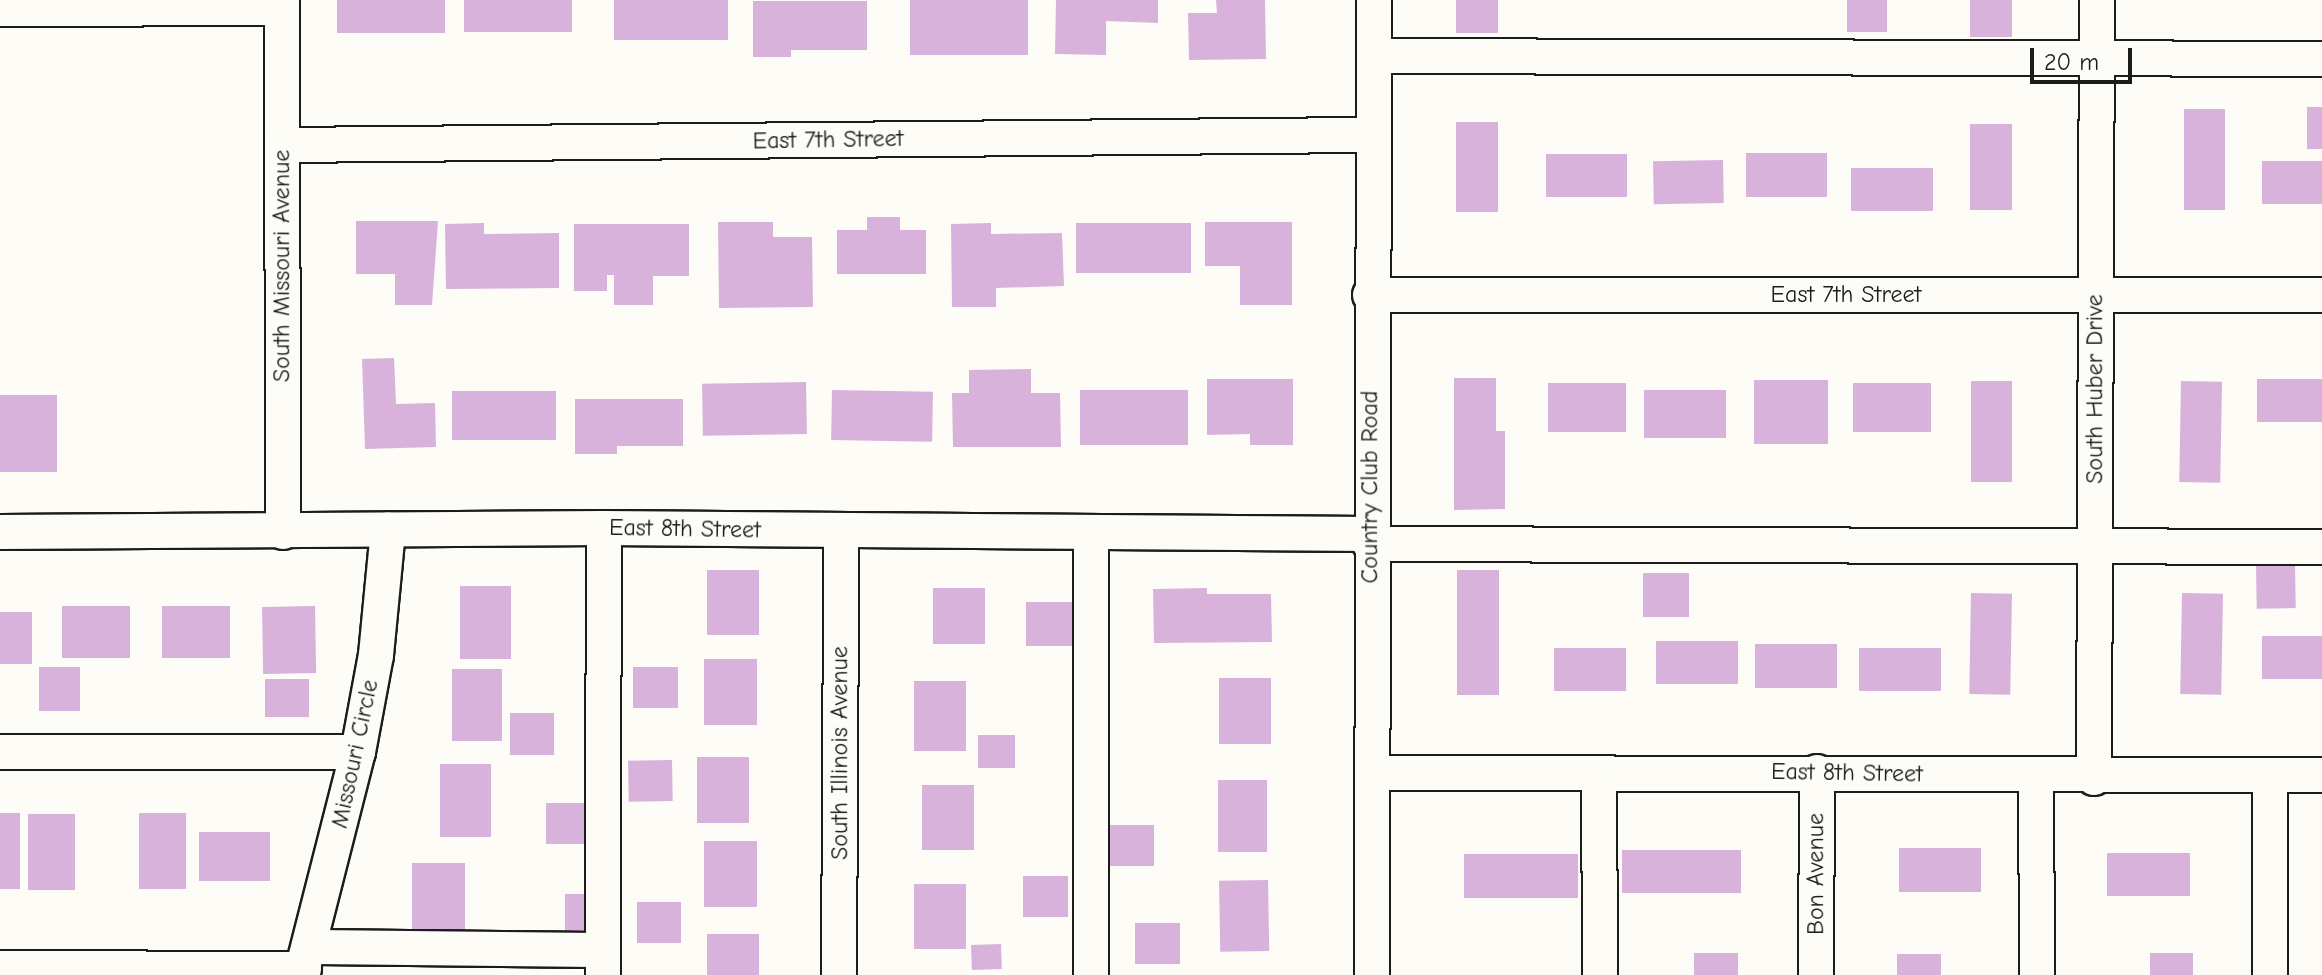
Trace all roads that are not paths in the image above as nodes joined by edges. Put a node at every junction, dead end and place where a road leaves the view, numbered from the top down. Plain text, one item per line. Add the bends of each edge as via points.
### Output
1 (1374, 0) edge
2 (2097, 0) edge
3 (282, 4) edge
4 (0, 9) edge
5 (1374, 56) junction
6 (2097, 59) junction
7 (2322, 59) edge
8 (1373, 135) junction
9 (282, 145) junction
10 (1370, 295) junction
11 (2095, 295) junction
12 (2322, 295) edge
13 (604, 528) junction
14 (388, 530) junction
15 (841, 531) junction
16 (0, 532) edge
17 (283, 532) junction
18 (1091, 535) junction
19 (1370, 539) junction
20 (2094, 547) junction
21 (2322, 547) edge
22 (0, 752) edge
23 (358, 752) junction
24 (1817, 772) junction
25 (1372, 773) junction
26 (1599, 773) junction
27 (2270, 775) junction
28 (2322, 775) edge
29 (2036, 776) junction
30 (2094, 778) junction
31 (603, 963) edge
32 (304, 964) edge
33 (0, 968) edge
34 (839, 975) edge
35 (1091, 975) edge
36 (1372, 975) edge
37 (1600, 975) edge
38 (1816, 975) edge
39 (2037, 975) edge
40 (2270, 975) edge

1 - 5 street, Country Club Road
2 - 6 street, South Huber Drive
3 - 4 street
3 - 9 street, South Missouri Avenue
5 - 6 street
5 - 8 street, Country Club Road
6 - 7 street
6 - 11 street, South Huber Drive
8 - 9 street, East 7th Street
8 - 10 street, Country Club Road
9 - 17 street, South Missouri Avenue
10 - 11 street, East 7th Street
10 - 19 street, Country Club Road
11 - 12 street, East 7th Street
11 - 20 street, South Huber Drive
13 - 14 street, East 8th Street
13 - 15 street, East 8th Street
13 - 31 street
14 - 17 street, East 8th Street
14 - 23 street, Missouri Circle via 376,655
15 - 18 street, East 8th Street
15 - 34 street, South Illinois Avenue
16 - 17 street, East 8th Street
18 - 19 street, East 8th Street
18 - 35 street
19 - 20 street, East 8th Street
19 - 25 street, Country Club Road
20 - 21 street, East 8th Street
20 - 30 street, South Huber Drive
22 - 23 street
23 - 32 street, Missouri Circle
24 - 26 street, East 8th Street
24 - 29 street, East 8th Street
24 - 38 street, Bon Avenue
25 - 26 street, East 8th Street
25 - 36 street, Country Club Road
26 - 37 street
27 - 28 street, East 8th Street
27 - 30 street, East 8th Street
27 - 40 street
29 - 30 street, East 8th Street
29 - 39 street
31 - 32 street
32 - 33 street

